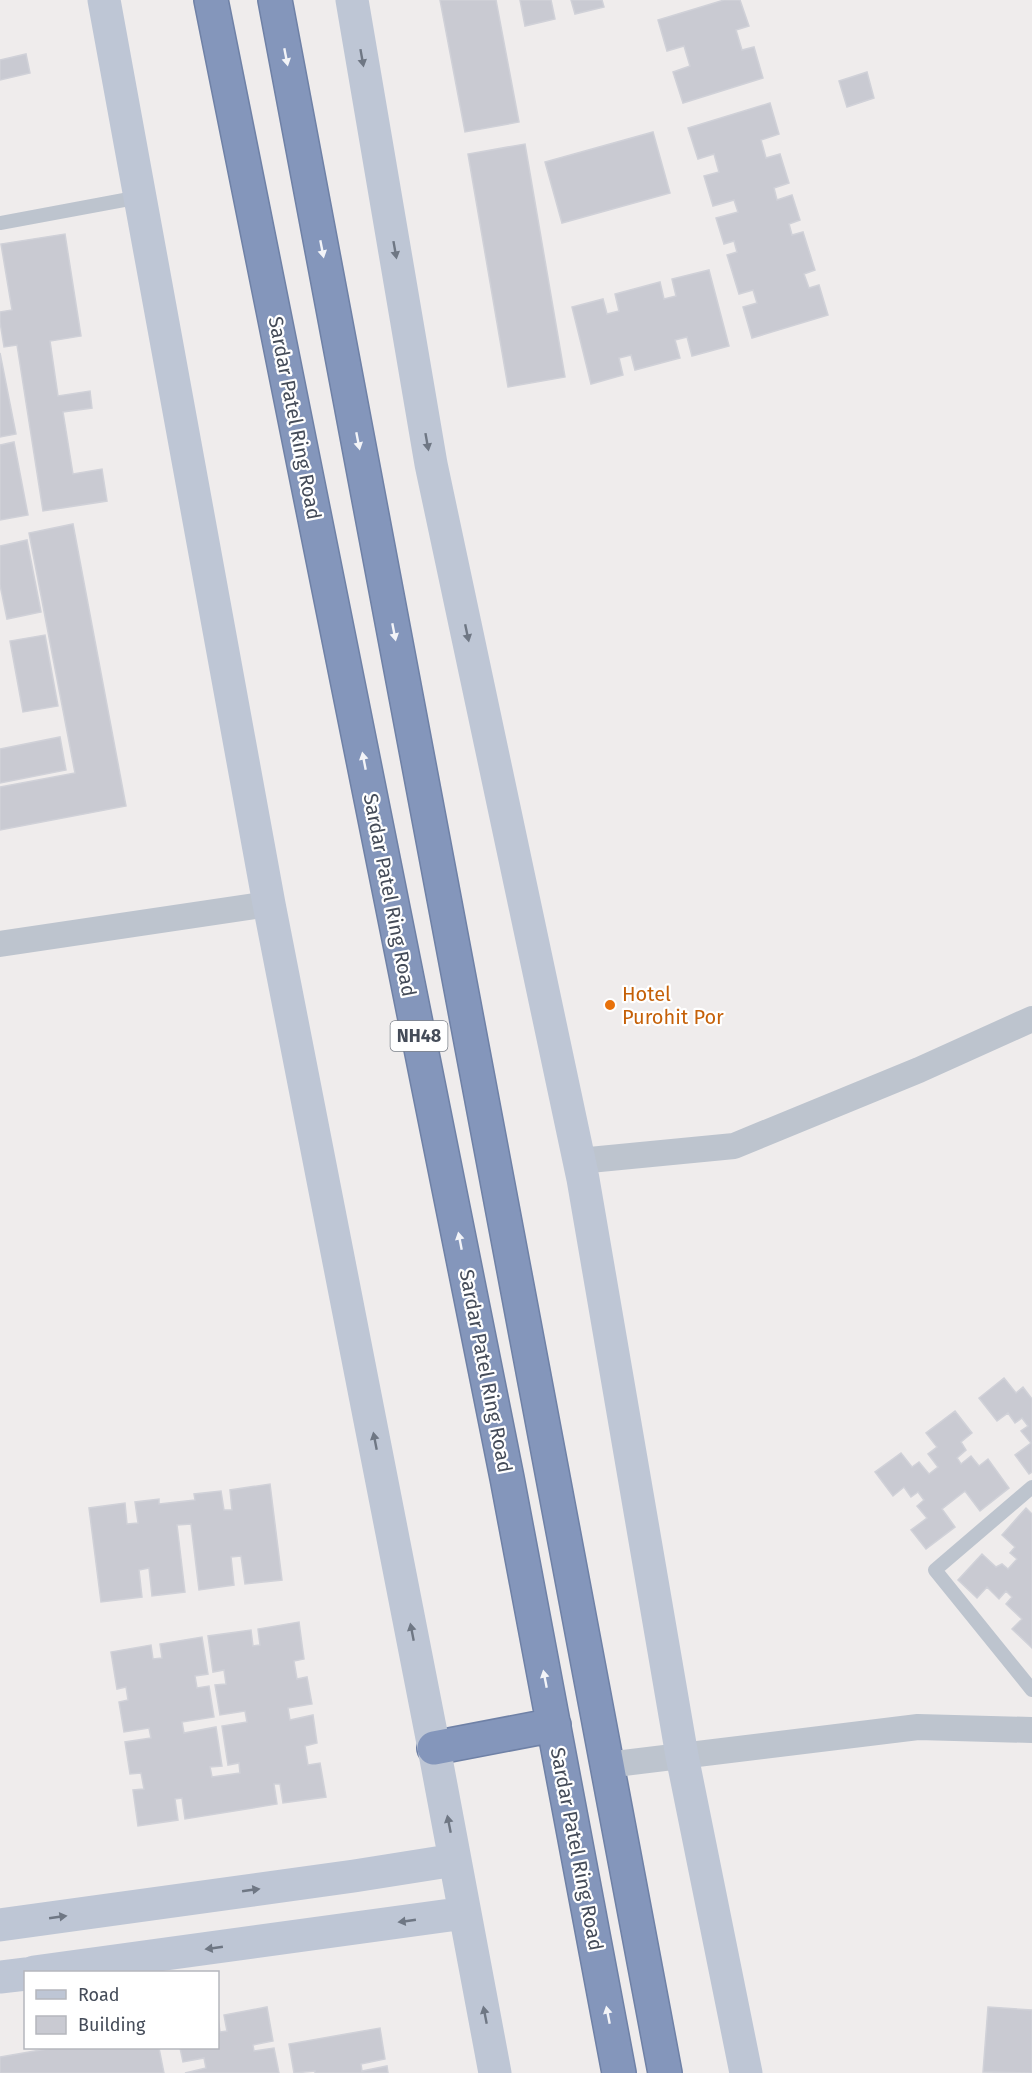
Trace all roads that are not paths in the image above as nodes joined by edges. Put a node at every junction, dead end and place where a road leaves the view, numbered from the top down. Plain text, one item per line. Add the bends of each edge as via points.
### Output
1 (104, 0) edge
2 (211, 0) edge
3 (275, 0) edge
4 (352, 0) edge
5 (140, 197) junction
6 (0, 223) edge
7 (269, 904) junction
8 (0, 944) edge
9 (1032, 1020) edge
10 (579, 1161) junction
11 (1032, 1487) edge
12 (1032, 1690) edge
13 (554, 1725) junction
14 (1032, 1730) edge
15 (434, 1748) junction
16 (682, 1756) junction
17 (607, 1765) junction
18 (455, 1860) junction
19 (465, 1913) junction
20 (0, 1925) edge
21 (41, 1971) edge
22 (24, 1974) edge
23 (0, 1977) edge
24 (495, 2073) edge
25 (619, 2073) edge
26 (664, 2073) edge
27 (746, 2073) edge

1 - 5 street
13 -> 2 highway, Sardar Patel Ring Road / NH48
3 -> 17 highway, NH48
4 -> 10 street via 431,464
5 - 6 lane
5 - 7 street
7 - 8 street
15 -> 7 street
9 - 10 street via 734,1146
10 - 16 street
11 - 12 lane via 935,1570
13 - 15 highway
25 -> 13 highway, Sardar Patel Ring Road / NH48
14 - 16 street via 918,1727
18 -> 15 street
16 - 17 street
16 - 27 street
17 - 26 highway, NH48
18 - 19 street
20 -> 18 street
19 -> 21 street
24 -> 19 street
22 - 23 street

